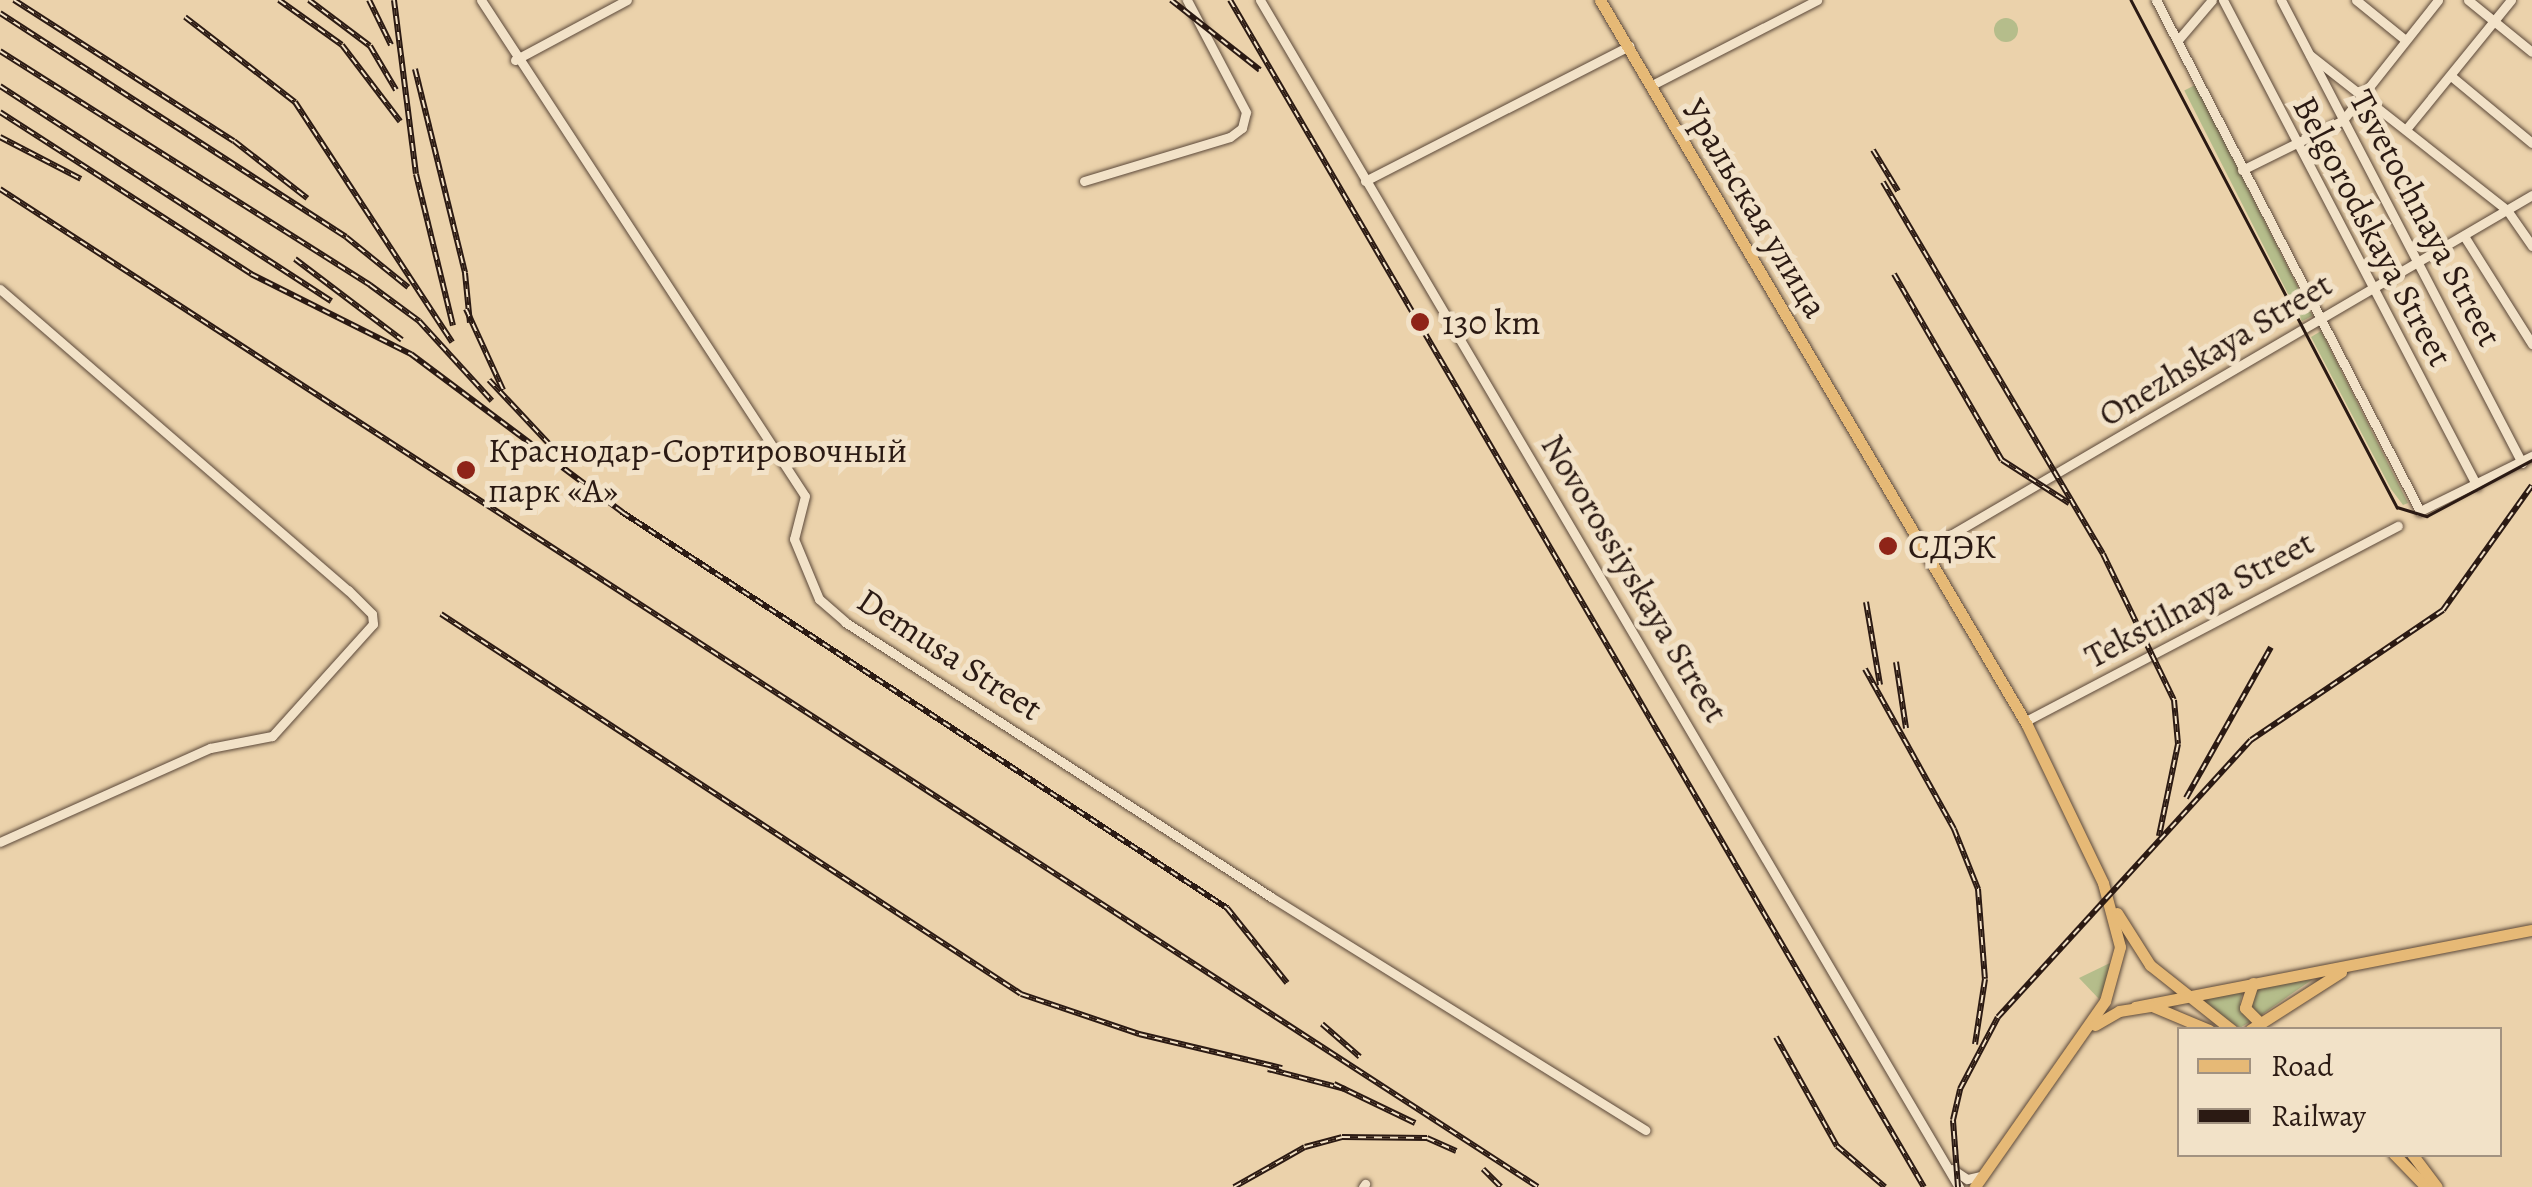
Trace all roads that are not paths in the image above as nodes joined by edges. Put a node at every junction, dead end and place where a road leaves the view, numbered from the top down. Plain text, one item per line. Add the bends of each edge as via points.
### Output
1 (481, 0) edge
2 (628, 0) edge
3 (1187, 0) edge
4 (1260, 0) edge
5 (1601, 0) edge
6 (1818, 0) edge
7 (2156, 0) edge
8 (2212, 0) edge
9 (2223, 0) edge
10 (2281, 0) edge
11 (2356, 0) edge
12 (2438, 0) edge
13 (2468, 0) edge
14 (2511, 0) edge
15 (2494, 22) junction
16 (2404, 39) junction
17 (2178, 40) junction
18 (1628, 47) junction
19 (2532, 52) edge
20 (2308, 53) junction
21 (515, 60) junction
22 (2451, 76) junction
23 (1651, 86) junction
24 (2363, 94) junction
25 (2343, 120) junction
26 (2407, 128) junction
27 (2295, 142) junction
28 (2532, 143) edge
29 (2242, 170) junction
30 (1366, 181) junction
31 (1084, 182) dead end
32 (2532, 194) edge
33 (2508, 210) junction
34 (2464, 236) junction
35 (2532, 246) edge
36 (2420, 262) junction
37 (0, 288) edge
38 (2372, 288) junction
39 (2318, 318) junction
40 (2532, 344) edge
41 (2532, 456) edge
42 (2522, 462) junction
43 (2476, 486) junction
44 (2398, 526) dead end
45 (1926, 549) junction
46 (2026, 721) junction
47 (2084, 840) junction
48 (0, 842) edge
49 (2532, 934) edge
50 (2135, 947) junction
51 (2120, 955) junction
52 (2343, 969) junction
53 (2253, 982) junction
54 (2181, 996) junction
55 (2135, 1006) junction
56 (2254, 1025) edge
57 (2203, 1027) edge
58 (2228, 1027) edge
59 (2080, 1038) junction
60 (1646, 1130) dead end
61 (1940, 1153) junction
62 (2397, 1157) edge
63 (2410, 1157) edge
64 (2412, 1157) edge
65 (2409, 1169) junction
66 (1977, 1181) edge
67 (1959, 1187) edge
68 (2426, 1187) edge
69 (2437, 1187) edge

1 - 21 street, Demusa Street
2 - 21 street
3 - 31 street via 1246,112 1242,128
4 - 30 street, Novorossiyskaya Street
5 - 18 main road
6 - 23 street
7 - 17 street
8 - 17 street
9 - 27 street, Belgorodskaya Street
10 - 20 street, Tsvetochnaya Street
11 - 16 street
12 - 16 street
13 - 15 street
14 - 15 street
15 - 19 street
15 - 22 street
16 - 24 street
17 - 29 street
18 - 23 main road
18 - 30 street
20 - 24 street
20 - 25 street, Tsvetochnaya Street
21 - 60 street, Demusa Street via 805,496 794,539 819,598 845,622 1256,887
22 - 26 street
22 - 28 street
23 - 45 main road
24 - 25 street
24 - 26 street
25 - 27 street
25 - 36 street, Tsvetochnaya Street
26 - 33 street
27 - 29 street
27 - 38 street, Belgorodskaya Street
29 - 39 street
30 - 61 street, Novorossiyskaya Street
32 - 33 street, Onezhskaya Street
33 - 34 street, Onezhskaya Street
33 - 35 street
34 - 36 street, Onezhskaya Street
34 - 40 street
36 - 38 street, Onezhskaya Street
36 - 42 street, Tsvetochnaya Street
37 - 48 street via 348,590 372,614 372,624 272,736 210,748
38 - 39 street, Onezhskaya Street
38 - 43 street, Belgorodskaya Street
39 - 43 street via 2420,511
39 - 45 street, Onezhskaya Street
41 - 42 street
42 - 43 street
44 - 46 street, Tekstilnaya Street
45 - 46 main road
46 - 47 main road
47 - 50 main road
47 - 51 main road
49 - 52 main road
50 - 51 main road
50 - 54 main road
51 - 59 main road
52 - 53 main road
52 - 56 main road
53 - 54 main road
53 - 56 main road via 2244,1008
54 - 55 main road
54 - 58 main road
55 - 57 main road via 2170,1009
55 - 59 main road via 2109,1015
59 - 66 main road
61 - 66 street via 1959,1176
61 - 67 street, Novorossiyskaya Street
62 - 65 main road
63 - 65 main road
64 - 69 main road
65 - 68 main road

